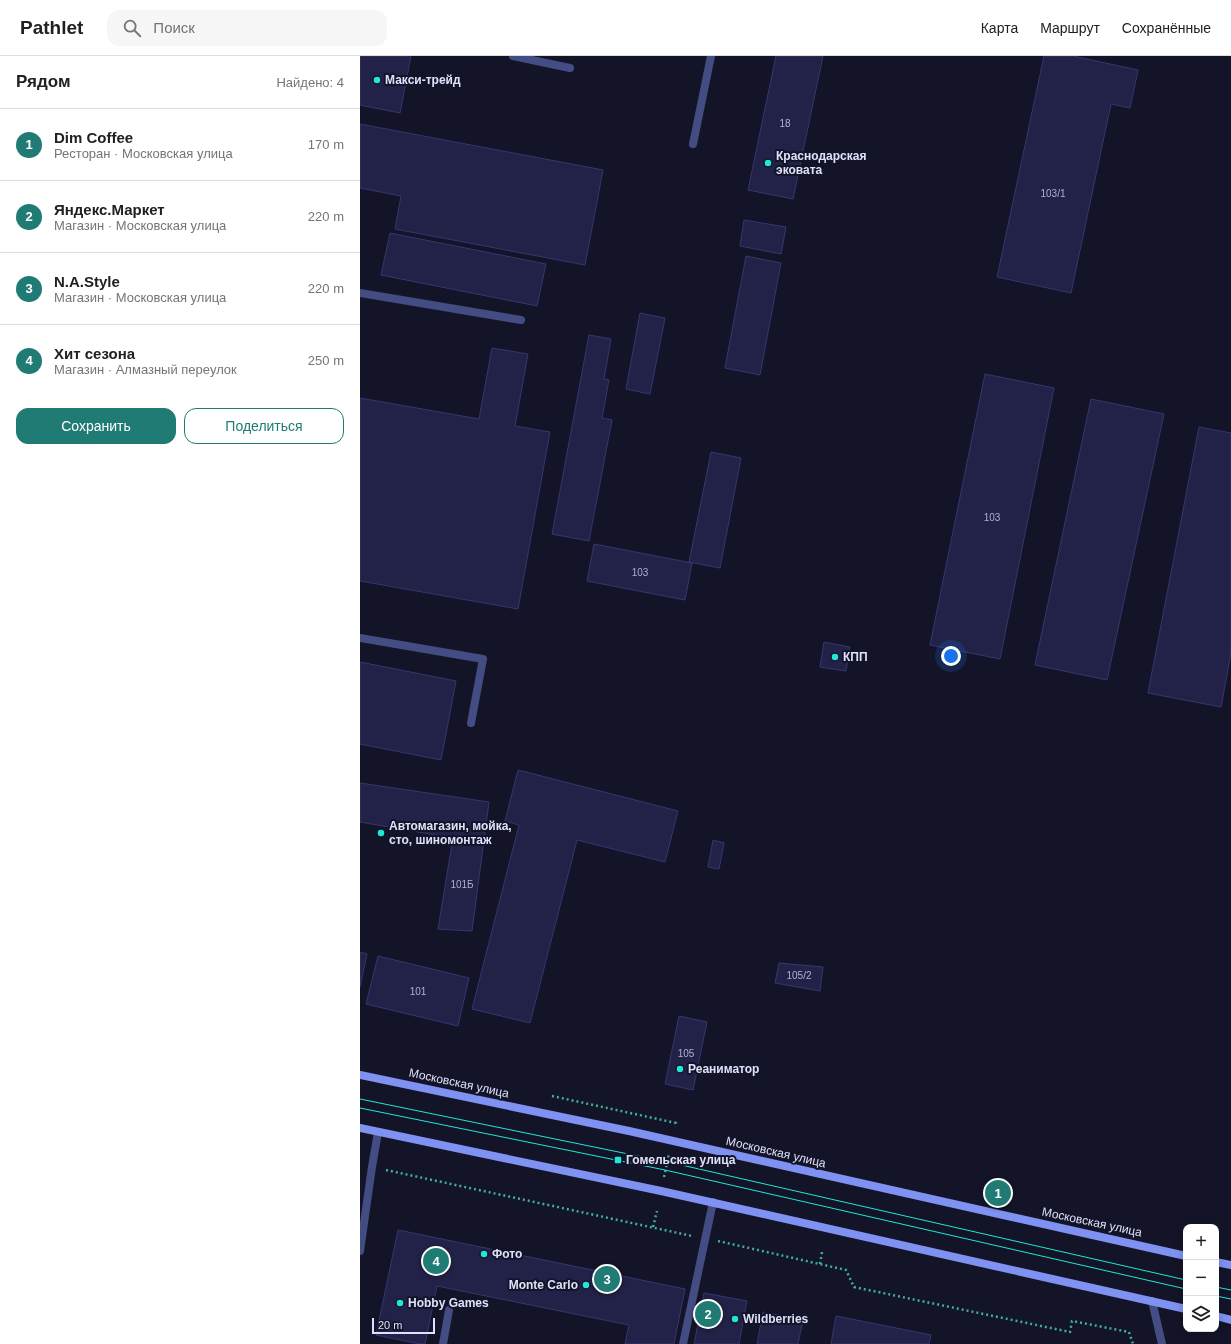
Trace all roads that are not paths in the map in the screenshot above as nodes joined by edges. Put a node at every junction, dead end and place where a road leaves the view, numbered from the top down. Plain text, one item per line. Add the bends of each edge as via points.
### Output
1 (512, 56) edge
2 (710, 56) edge
3 (570, 68) dead end
4 (693, 144) dead end
5 (360, 293) edge
6 (521, 320) dead end
7 (360, 638) edge
8 (471, 723) dead end
9 (360, 1075) edge
10 (360, 1128) edge
11 (378, 1132) junction
12 (713, 1202) junction
13 (360, 1251) edge
14 (1183, 1255) edge
15 (1219, 1263) edge
16 (1231, 1266) edge
17 (1152, 1301) junction
18 (1183, 1308) edge
19 (449, 1310) dead end
20 (1219, 1317) edge
21 (1231, 1320) edge
22 (443, 1344) edge
23 (683, 1344) edge
24 (1162, 1344) edge

1 - 3 street
2 - 4 street
5 - 6 street
7 - 8 street via 483,660
9 - 14 street, Московская улица via 629,1131
10 - 11 street
11 - 12 street
11 - 13 street
12 - 17 street
12 - 23 street
15 - 16 street
17 - 18 street
17 - 24 street
19 - 22 street
20 - 21 street

